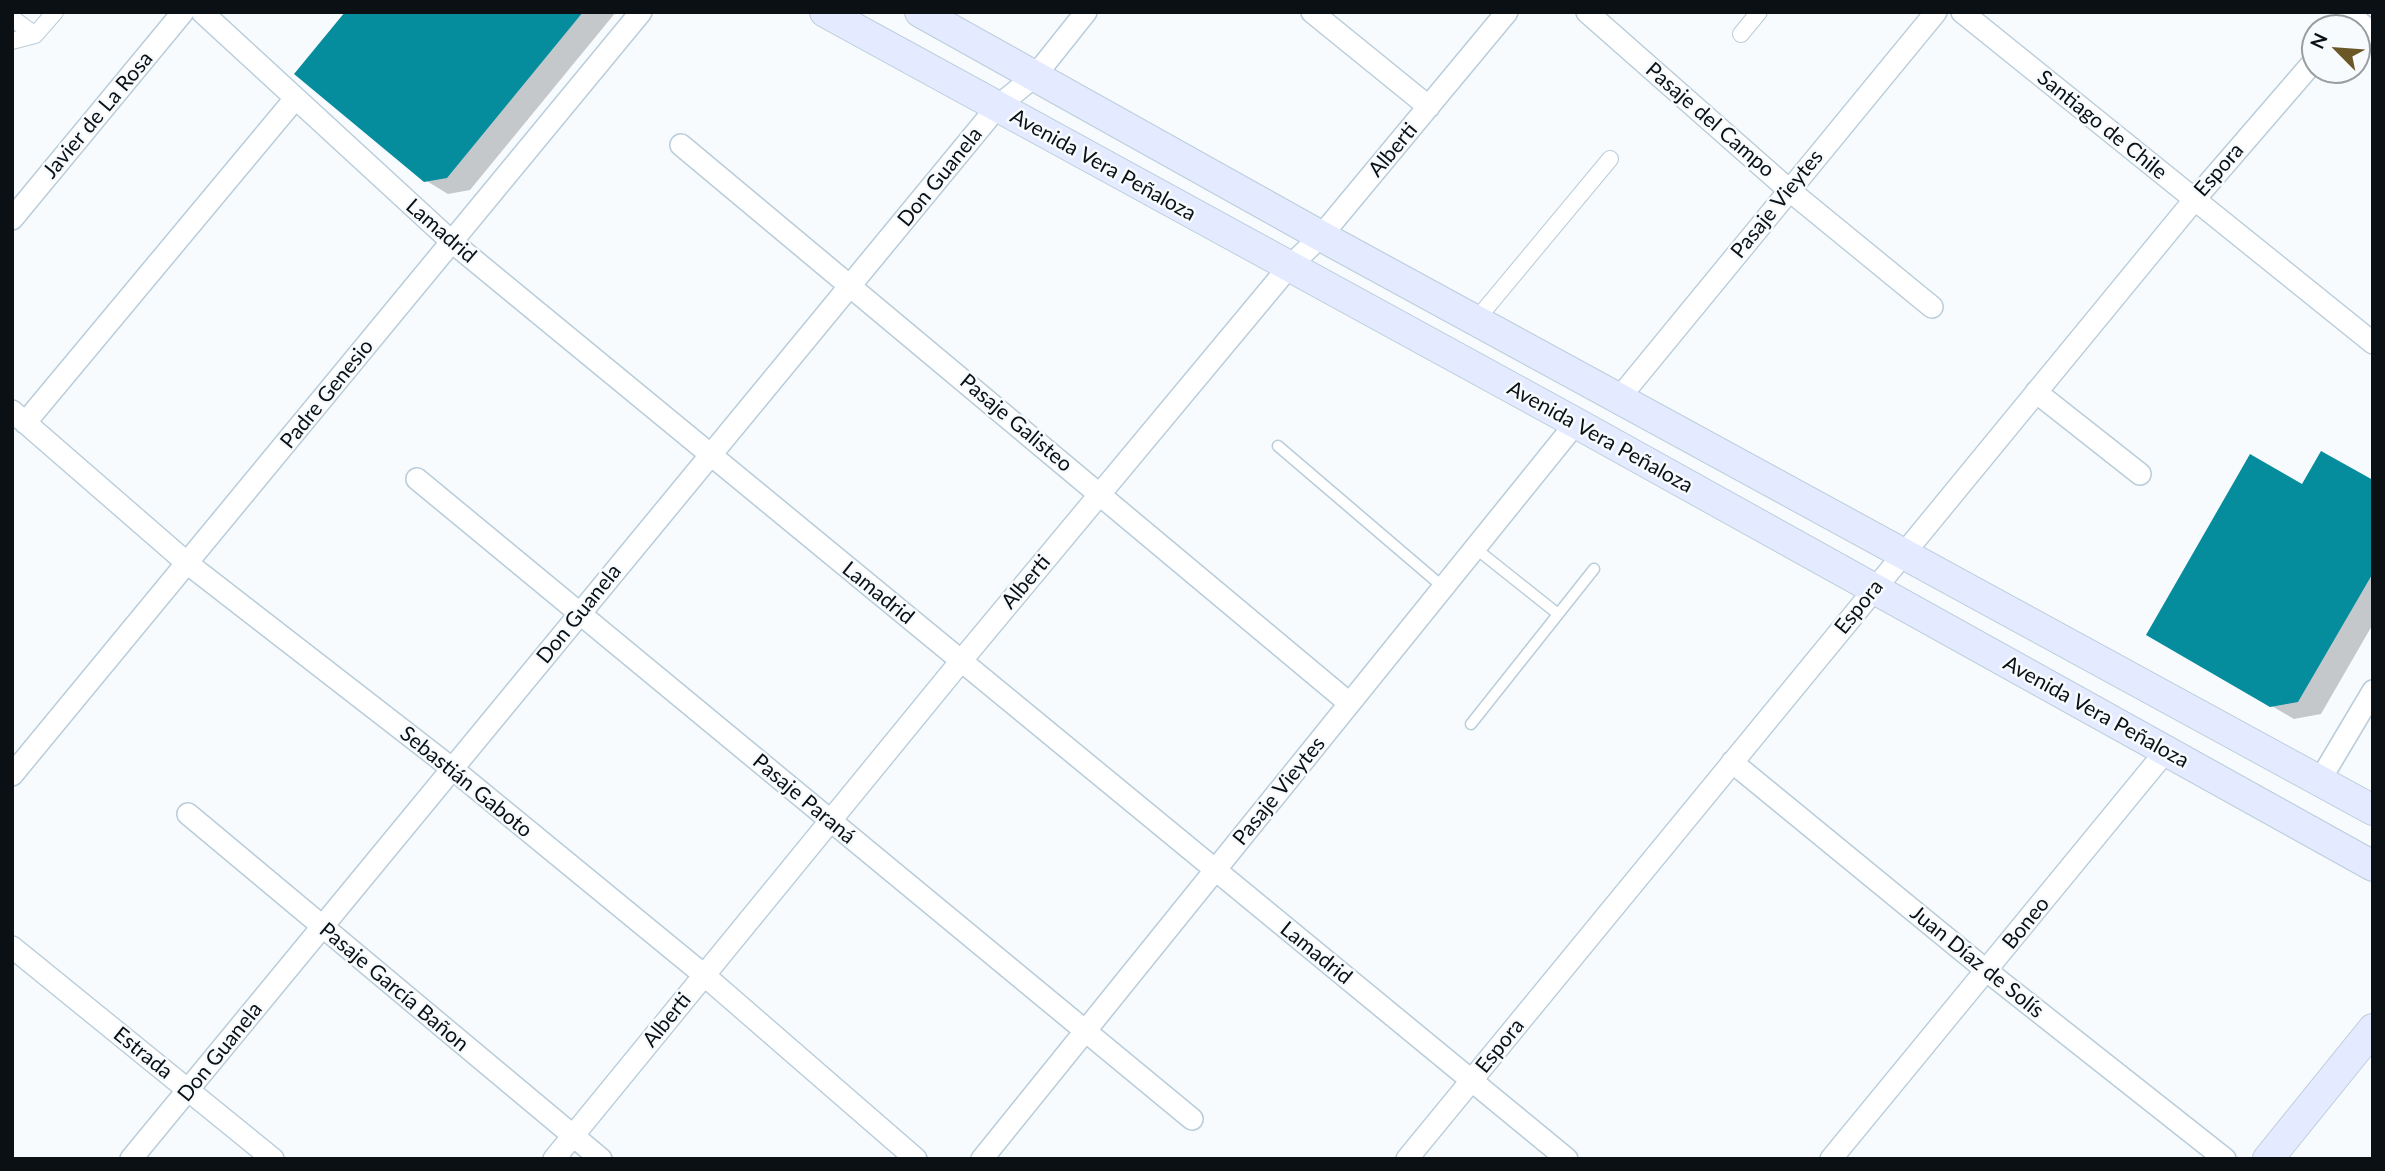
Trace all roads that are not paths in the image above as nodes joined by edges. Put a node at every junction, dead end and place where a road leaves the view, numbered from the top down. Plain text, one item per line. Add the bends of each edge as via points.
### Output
1 (55, 12) edge
2 (183, 12) edge
3 (202, 12) edge
4 (641, 12) edge
5 (825, 12) edge
6 (920, 12) edge
7 (1086, 12) edge
8 (1312, 12) edge
9 (1507, 12) edge
10 (1587, 12) edge
11 (1759, 12) edge
12 (1936, 12) edge
13 (1962, 12) edge
14 (12, 18) edge
15 (1741, 34) dead end
16 (35, 35) junction
17 (12, 41) edge
18 (1035, 76) junction
19 (2301, 76) edge
20 (294, 100) junction
21 (998, 106) junction
22 (1429, 107) junction
23 (681, 145) dead end
24 (1610, 159) dead end
25 (1789, 190) junction
26 (2194, 198) junction
27 (12, 219) edge
28 (1321, 236) junction
29 (452, 242) junction
30 (1288, 268) junction
31 (851, 286) junction
32 (1932, 307) dead end
33 (1477, 319) junction
34 (2373, 343) edge
35 (2036, 392) junction
36 (1620, 397) junction
37 (19, 417) edge
38 (1576, 423) junction
39 (1278, 446) dead end
40 (711, 455) junction
41 (2140, 474) dead end
42 (417, 479) dead end
43 (1100, 493) junction
44 (1475, 548) junction
45 (1902, 554) junction
46 (187, 563) junction
47 (1594, 569) dead end
48 (1443, 587) junction
49 (1874, 589) junction
50 (579, 613) junction
51 (1558, 614) junction
52 (961, 661) junction
53 (2373, 691) edge
54 (1349, 703) junction
55 (1471, 724) dead end
56 (2166, 751) junction
57 (1732, 761) junction
58 (454, 770) junction
59 (12, 775) edge
60 (2320, 780) junction
61 (2373, 810) edge
62 (188, 814) dead end
63 (829, 820) junction
64 (2373, 866) edge
65 (1215, 870) junction
66 (322, 928) junction
67 (12, 947) edge
68 (1987, 971) junction
69 (704, 975) junction
70 (2373, 1029) edge
71 (1085, 1031) junction
72 (1472, 1080) junction
73 (189, 1090) junction
74 (1192, 1119) dead end
75 (573, 1135) junction
76 (131, 1159) edge
77 (273, 1159) edge
78 (554, 1159) edge
79 (601, 1159) edge
80 (916, 1159) edge
81 (982, 1159) edge
82 (1407, 1159) edge
83 (1567, 1159) edge
84 (1831, 1159) edge
85 (2225, 1159) edge
86 (2268, 1159) edge

1 - 16 street
2 - 27 street, Javier de La Rosa
3 - 20 street, Lamadrid
4 - 29 street, Padre Genesio
5 - 21 main road, Avenida Vera Peñaloza
6 - 18 main road, Avenida Vera Peñaloza
7 - 18 street, Don Guanela
8 - 22 street
9 - 22 street, Alberti
10 - 25 street, Pasaje del Campo
11 - 15 street
12 - 25 street, Pasaje Vieytes
13 - 26 street, Santiago de Chile
14 - 16 street
16 - 17 street
18 - 21 street, Don Guanela
18 - 28 main road, Avenida Vera Peñaloza
19 - 26 street, Espora
20 - 29 street, Lamadrid
20 - 37 street
21 - 30 main road, Avenida Vera Peñaloza
21 - 31 street, Don Guanela
22 - 28 street, Alberti
23 - 31 street, Pasaje Galisteo
24 - 33 street
25 - 32 street, Pasaje del Campo
25 - 36 street, Pasaje Vieytes
26 - 34 street, Santiago de Chile
26 - 35 street, Espora
28 - 30 street, Alberti
28 - 33 main road, Avenida Vera Peñaloza
29 - 40 street, Lamadrid
29 - 46 street, Padre Genesio
30 - 38 main road, Avenida Vera Peñaloza
30 - 43 street, Alberti
31 - 40 street, Don Guanela
31 - 43 street, Pasaje Galisteo
33 - 36 main road, Avenida Vera Peñaloza
35 - 41 street
35 - 45 street, Espora
36 - 45 main road, Avenida Vera Peñaloza
37 - 46 street, Sebastián Gaboto
38 - 44 street, Pasaje Vieytes
38 - 49 main road, Avenida Vera Peñaloza
39 - 48 lane
40 - 50 street, Don Guanela
40 - 52 street, Lamadrid
42 - 50 street, Pasaje Paraná
43 - 52 street, Alberti
43 - 54 street, Pasaje Galisteo
44 - 48 street, Pasaje Vieytes
44 - 51 lane
45 - 49 street, Espora
45 - 60 main road, Avenida Vera Peñaloza
46 - 58 street, Sebastián Gaboto
46 - 59 street, Padre Genesio
47 - 51 lane
48 - 54 street, Pasaje Vieytes
49 - 56 main road, Avenida Vera Peñaloza
49 - 57 street, Espora
50 - 58 street, Don Guanela
50 - 63 street, Pasaje Paraná
51 - 55 lane
52 - 63 street, Alberti
52 - 65 street, Lamadrid
53 - 60 street
54 - 65 street, Pasaje Vieytes
56 - 64 main road, Avenida Vera Peñaloza
56 - 68 street, Boneo
57 - 68 street, Juan Díaz de Solís
57 - 72 street, Espora
58 - 66 street, Don Guanela
58 - 69 street, Sebastián Gaboto
60 - 61 main road, Avenida Vera Peñaloza
62 - 66 street, Pasaje García Bañon
63 - 69 street, Alberti
63 - 71 street, Pasaje Paraná
65 - 71 street, Pasaje Vieytes
65 - 72 street, Lamadrid
66 - 73 street, Don Guanela
66 - 75 street, Pasaje García Bañon
67 - 73 street, Estrada
68 - 84 street, Boneo
68 - 85 street, Juan Díaz de Solís
69 - 75 street, Alberti
69 - 80 street, Sebastián Gaboto
70 - 86 main road
71 - 74 street, Pasaje Paraná
71 - 81 street, Pasaje Vieytes
72 - 82 street, Espora
72 - 83 street, Lamadrid
73 - 76 street, Don Guanela
73 - 77 street, Estrada
75 - 78 street, Alberti
75 - 79 street, Pasaje García Bañon

